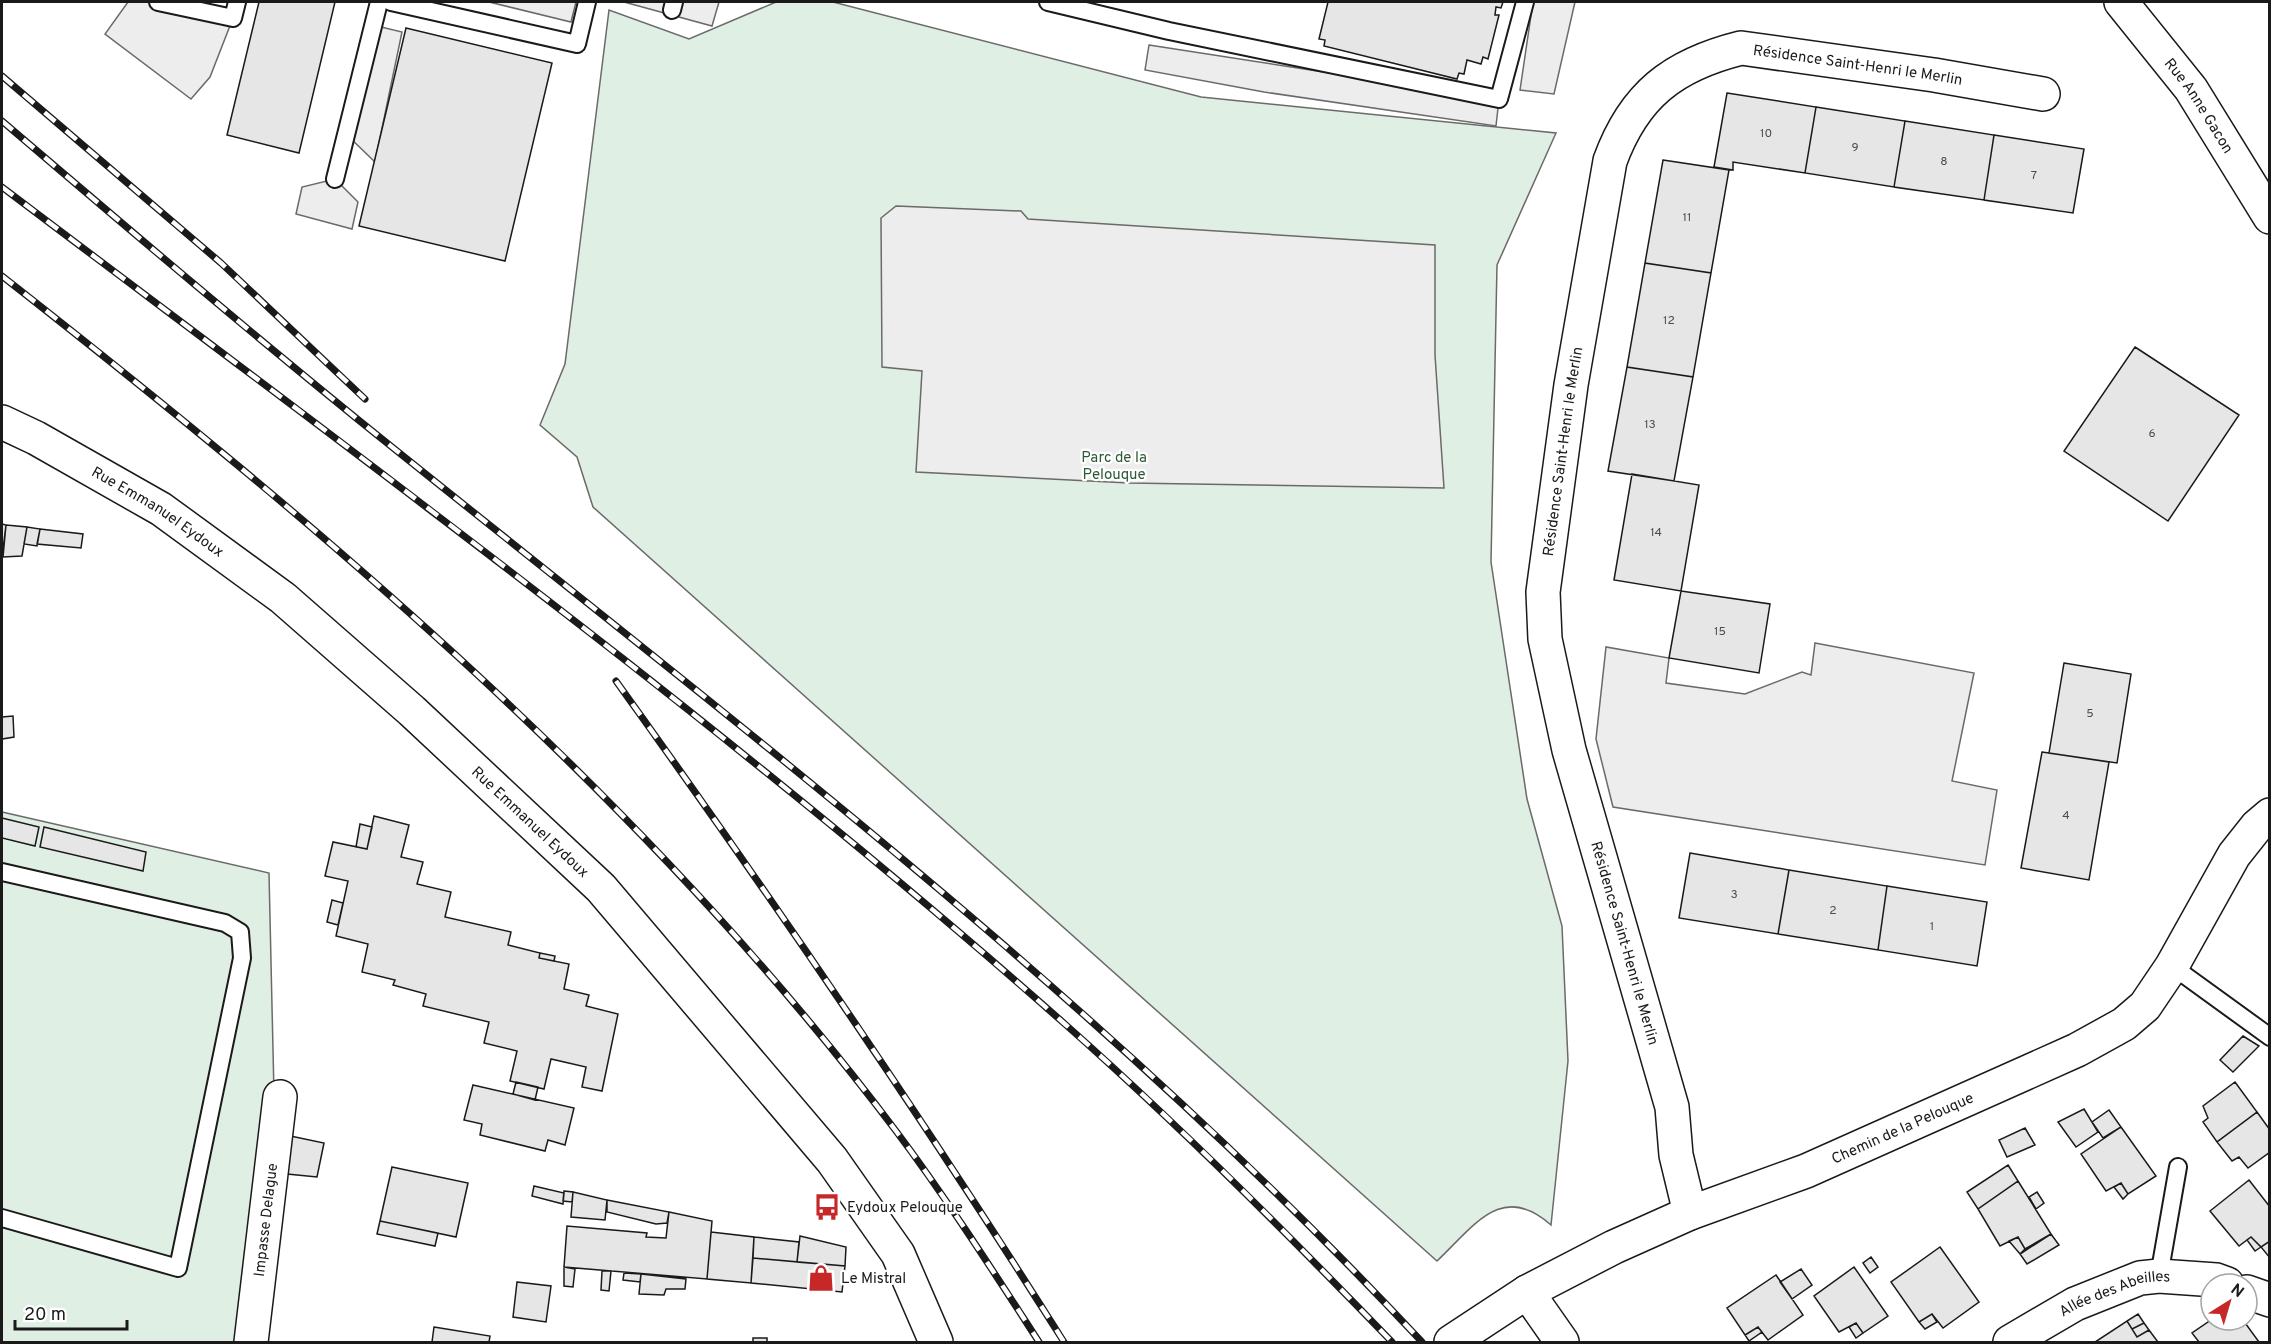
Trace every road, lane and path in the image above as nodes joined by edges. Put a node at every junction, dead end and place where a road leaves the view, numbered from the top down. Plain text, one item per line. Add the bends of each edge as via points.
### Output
1 (158, 2) edge
2 (237, 2) edge
3 (379, 2) edge
4 (391, 2) edge
5 (587, 2) edge
6 (1048, 2) edge
7 (1525, 2) edge
8 (2121, 2) edge
9 (2043, 94) dead end
10 (335, 179) dead end
11 (2270, 217) edge
12 (2, 422) edge
13 (2270, 815) edge
14 (2, 872) edge
15 (2172, 966) junction
16 (2270, 1037) edge
17 (280, 1096) dead end
18 (2178, 1167) dead end
19 (1690, 1213) junction
20 (2, 1218) edge
21 (2159, 1276) junction
22 (2199, 1279) edge
23 (1527, 1292) junction
24 (251, 1342) edge
25 (936, 1342) edge
26 (1451, 1342) edge
27 (1562, 1342) edge
28 (2010, 1342) edge

1 - 2 lane via 233,18
3 - 10 lane
4 - 5 lane via 577,44
6 - 7 lane via 1413,84 1499,99
8 - 11 street, Rue Anne Gacon via 2191,89
9 - 19 street, Résidence Saint-Henri le Merlin via 1741,48 1684,68 1660,86 1639,106 1621,132 1610,162 1571,385 1543,592 1545,639 1569,750 1672,1107 1676,1155
12 - 25 street, Rue Emmanuel Eydoux via 161,509 283,598 412,711 601,888 832,1161 898,1254
13 - 15 street, Chemin de la Pelouque via 2234,855
14 - 20 lane via 225,923 240,932 242,958 178,1268
15 - 16 lane
15 - 19 street, Chemin de la Pelouque via 2145,1006 2103,1038 1806,1171
17 - 24 street, Impasse Delague
18 - 21 lane
19 - 23 street, Chemin de la Pelouque
21 - 22 street, Allée des Abeilles
21 - 28 street, Allée des Abeilles via 2140,1278 2075,1304
23 - 26 street, Chemin de la Pelouque
23 - 27 street

